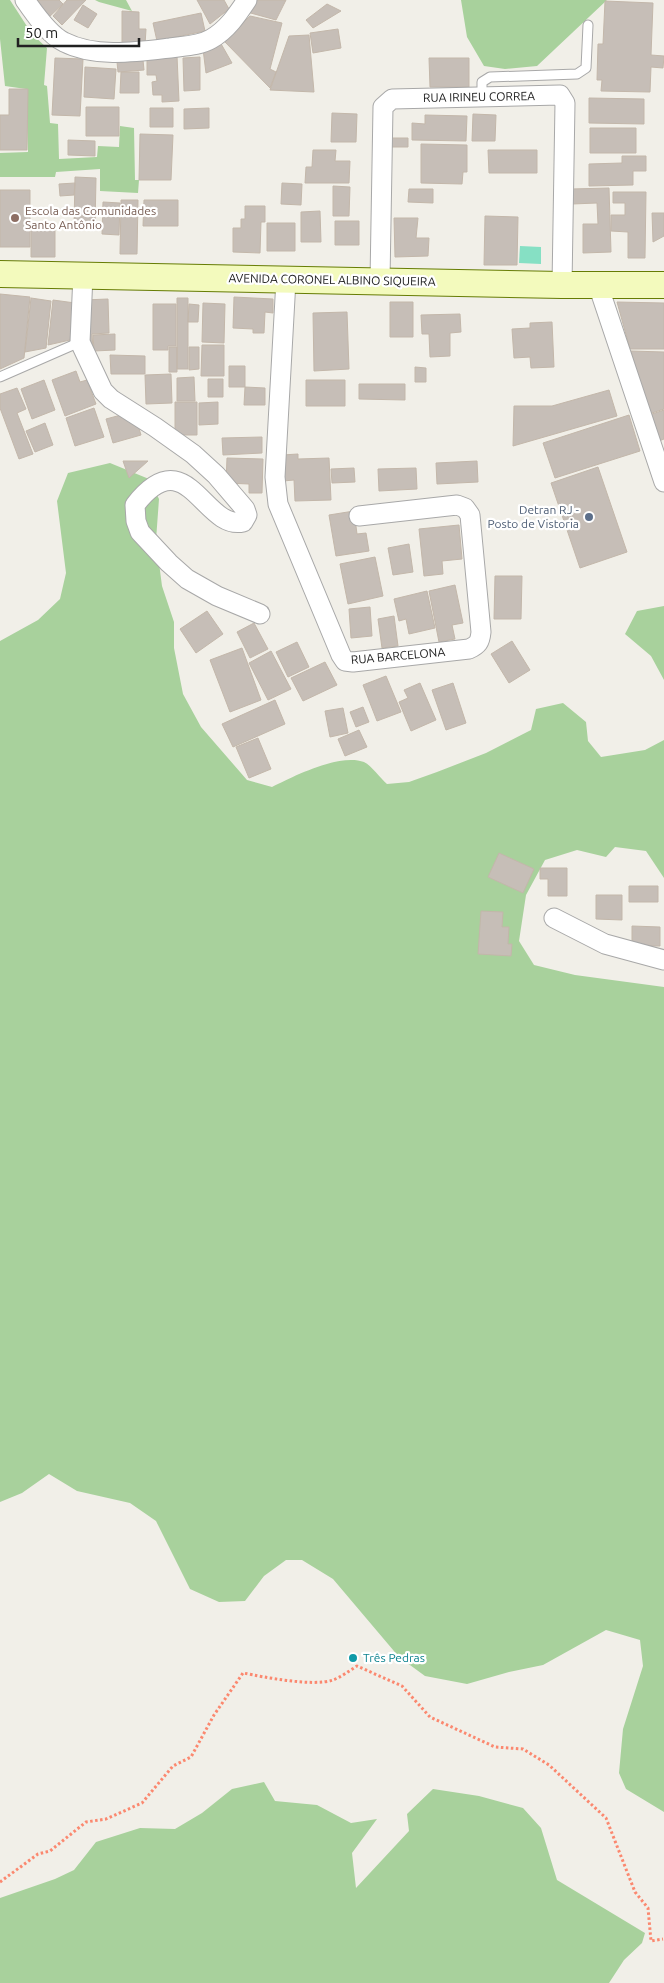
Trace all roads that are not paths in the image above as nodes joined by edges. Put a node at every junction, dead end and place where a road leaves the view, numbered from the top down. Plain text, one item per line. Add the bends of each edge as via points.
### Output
1 (25, 0) edge
2 (247, 0) edge
3 (588, 25) dead end
4 (482, 96) junction
5 (0, 274) edge
6 (83, 275) junction
7 (286, 280) junction
8 (380, 280) junction
9 (664, 284) edge
10 (562, 285) junction
11 (598, 285) junction
12 (80, 342) junction
13 (0, 377) edge
14 (663, 470) edge
15 (359, 516) dead end
16 (260, 614) dead end
17 (554, 918) dead end
18 (664, 960) edge

1 - 2 street via 63,42 89,50 129,53 190,46 211,39 232,22
3 - 4 lane via 586,68 577,74 490,77 482,82
4 - 8 street, RUA IRINEU CORREA via 392,99 384,107
4 - 10 street, RUA IRINEU CORREA via 560,95 565,103
5 - 6 main road, AVENIDA CORONEL ALBINO SIQUEIRA
6 - 7 main road, AVENIDA CORONEL ALBINO SIQUEIRA
6 - 12 street
7 - 8 main road, AVENIDA CORONEL ALBINO SIQUEIRA
7 - 15 street, RUA BARCELONA via 275,477 278,504 341,655 353,662 476,646 481,632 470,515 465,508 457,505
8 - 10 main road, AVENIDA CORONEL ALBINO SIQUEIRA
9 - 11 main road, AVENIDA CORONEL ALBINO SIQUEIRA
10 - 11 main road, AVENIDA CORONEL ALBINO SIQUEIRA
11 - 14 street
12 - 13 lane
12 - 16 street via 103,391 193,454 221,481 247,515 243,522 235,524 191,490 169,480 146,490 135,505 140,532 187,579
17 - 18 street via 605,944

